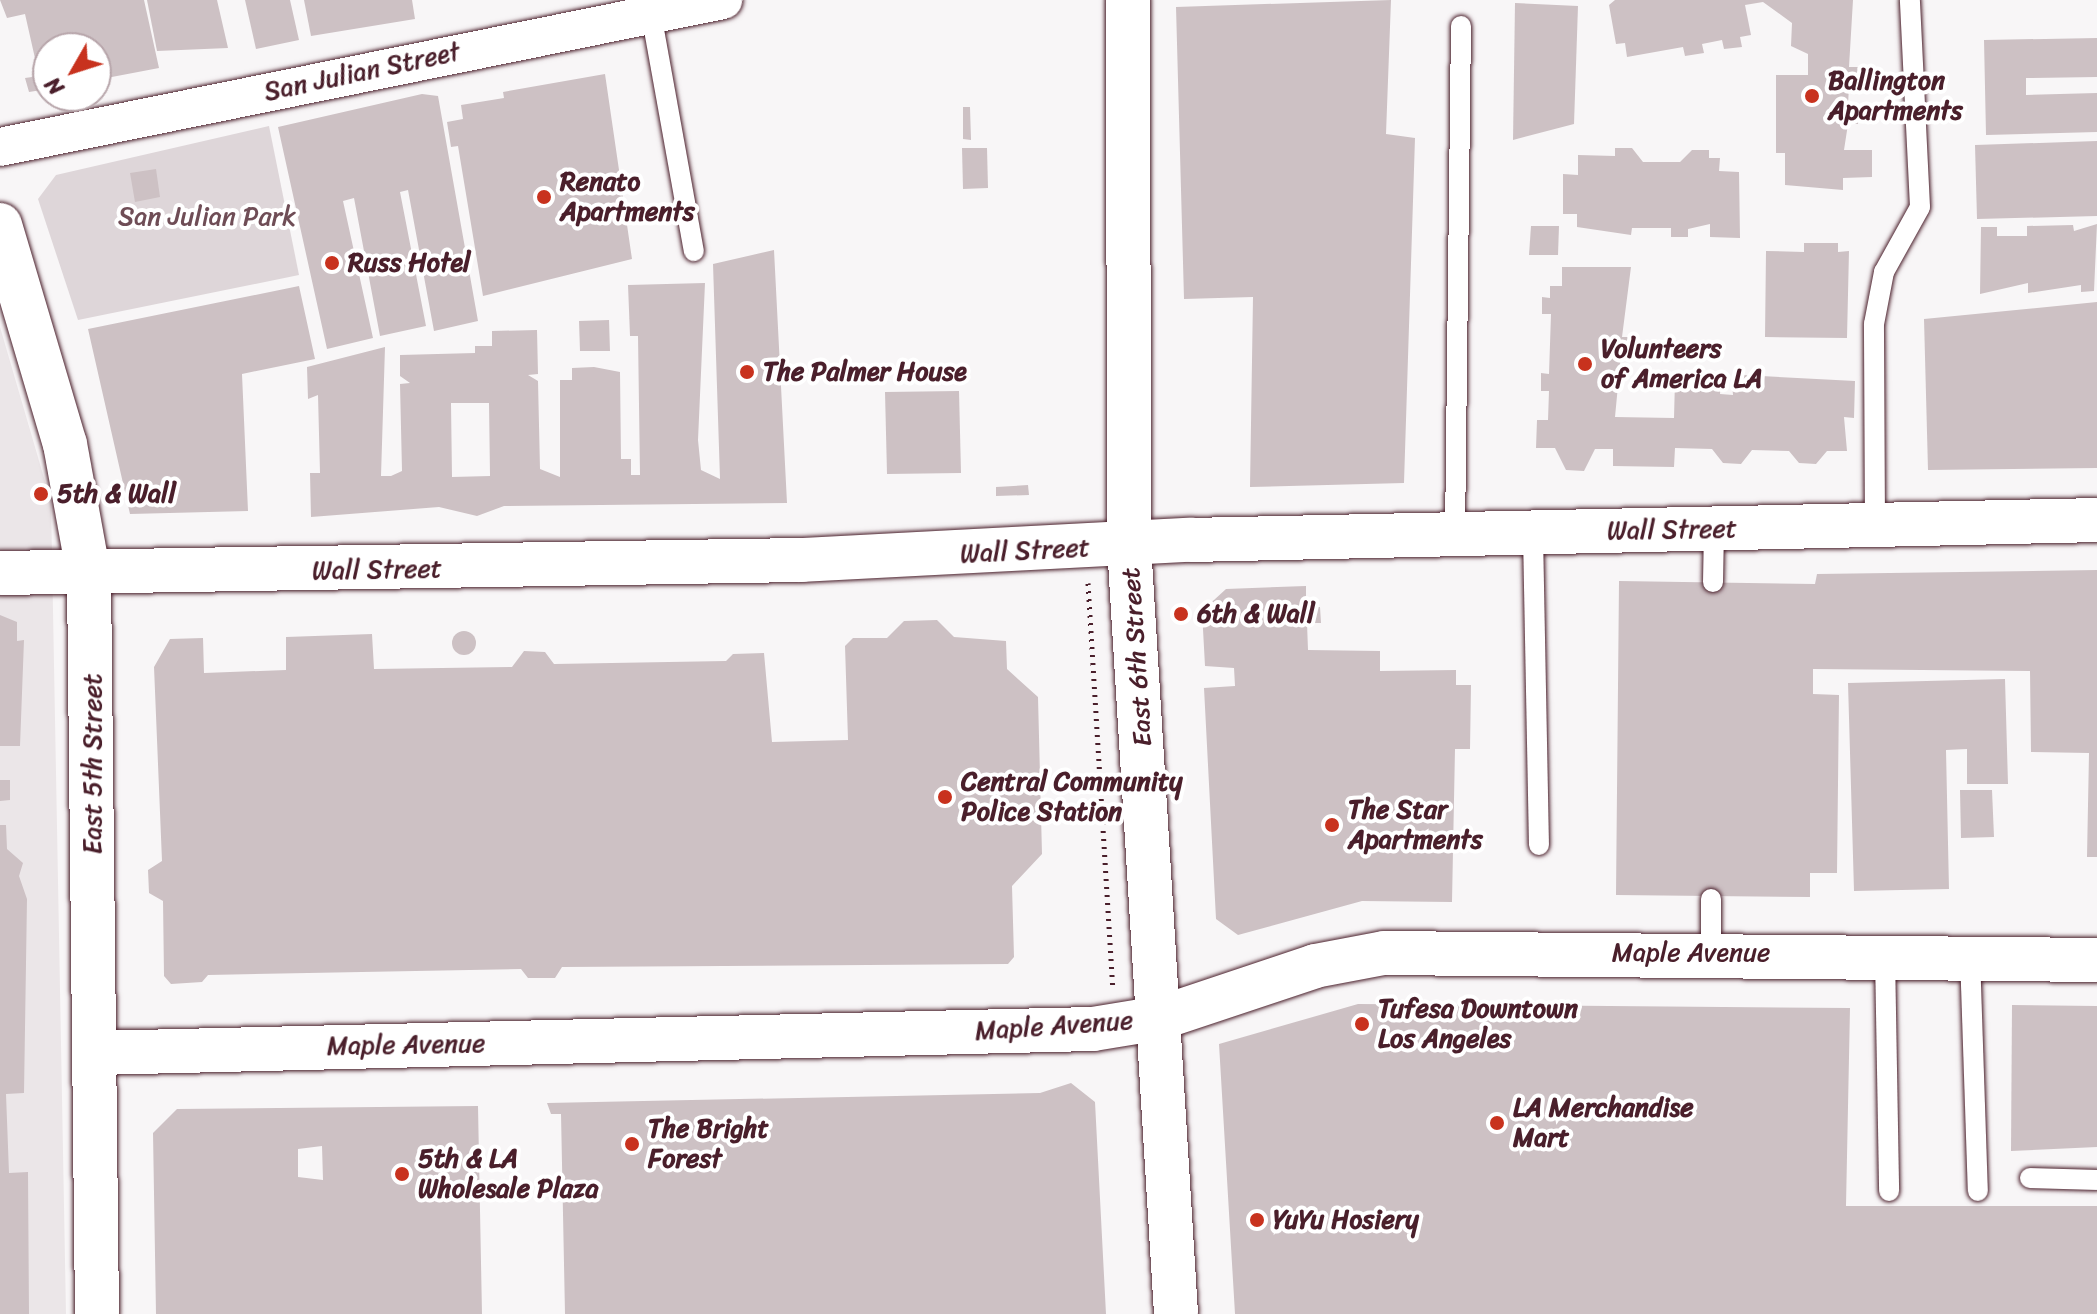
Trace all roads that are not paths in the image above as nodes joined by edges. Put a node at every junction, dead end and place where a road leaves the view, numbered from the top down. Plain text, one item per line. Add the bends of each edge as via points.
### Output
1 (723, 0) edge
2 (1128, 0) edge
3 (1910, 0) edge
4 (651, 13) junction
5 (1461, 26) dead end
6 (0, 147) edge
7 (0, 225) edge
8 (694, 251) dead end
9 (2097, 520) edge
10 (1875, 525) junction
11 (1714, 529) junction
12 (1533, 534) junction
13 (1455, 536) junction
14 (1129, 545) junction
15 (0, 573) edge
16 (89, 576) junction
17 (1713, 582) dead end
18 (1539, 845) dead end
19 (1711, 899) dead end
20 (1711, 952) junction
21 (1885, 953) junction
22 (1970, 954) junction
23 (2097, 960) edge
24 (1160, 1018) junction
25 (96, 1053) junction
26 (2030, 1178) dead end
27 (2097, 1180) edge
28 (1889, 1191) dead end
29 (1978, 1191) dead end
30 (97, 1314) edge
31 (1176, 1314) edge

1 - 4 street, San Julian Street
2 - 14 street, East 6th Street
3 - 10 lane via 1920,207 1884,272 1874,324
4 - 6 street, San Julian Street
4 - 8 lane
5 - 13 lane
7 - 16 street, East 5th Street via 65,444
9 - 10 street, Wall Street
10 - 11 street, Wall Street
11 - 12 street, Wall Street
11 - 17 lane
12 - 13 street, Wall Street
12 - 18 lane
13 - 14 street, Wall Street
14 - 16 street, Wall Street
14 - 24 street, East 6th Street
15 - 16 street, Wall Street
16 - 25 street, East 5th Street
19 - 20 lane
20 - 21 street, Maple Avenue
20 - 24 street, Maple Avenue via 1350,956
21 - 22 street, Maple Avenue
21 - 28 lane
22 - 23 street, Maple Avenue
22 - 29 lane
24 - 25 street, Maple Avenue via 1093,1029
24 - 31 street, East 6th Street
25 - 30 street, East 5th Street
26 - 27 lane

